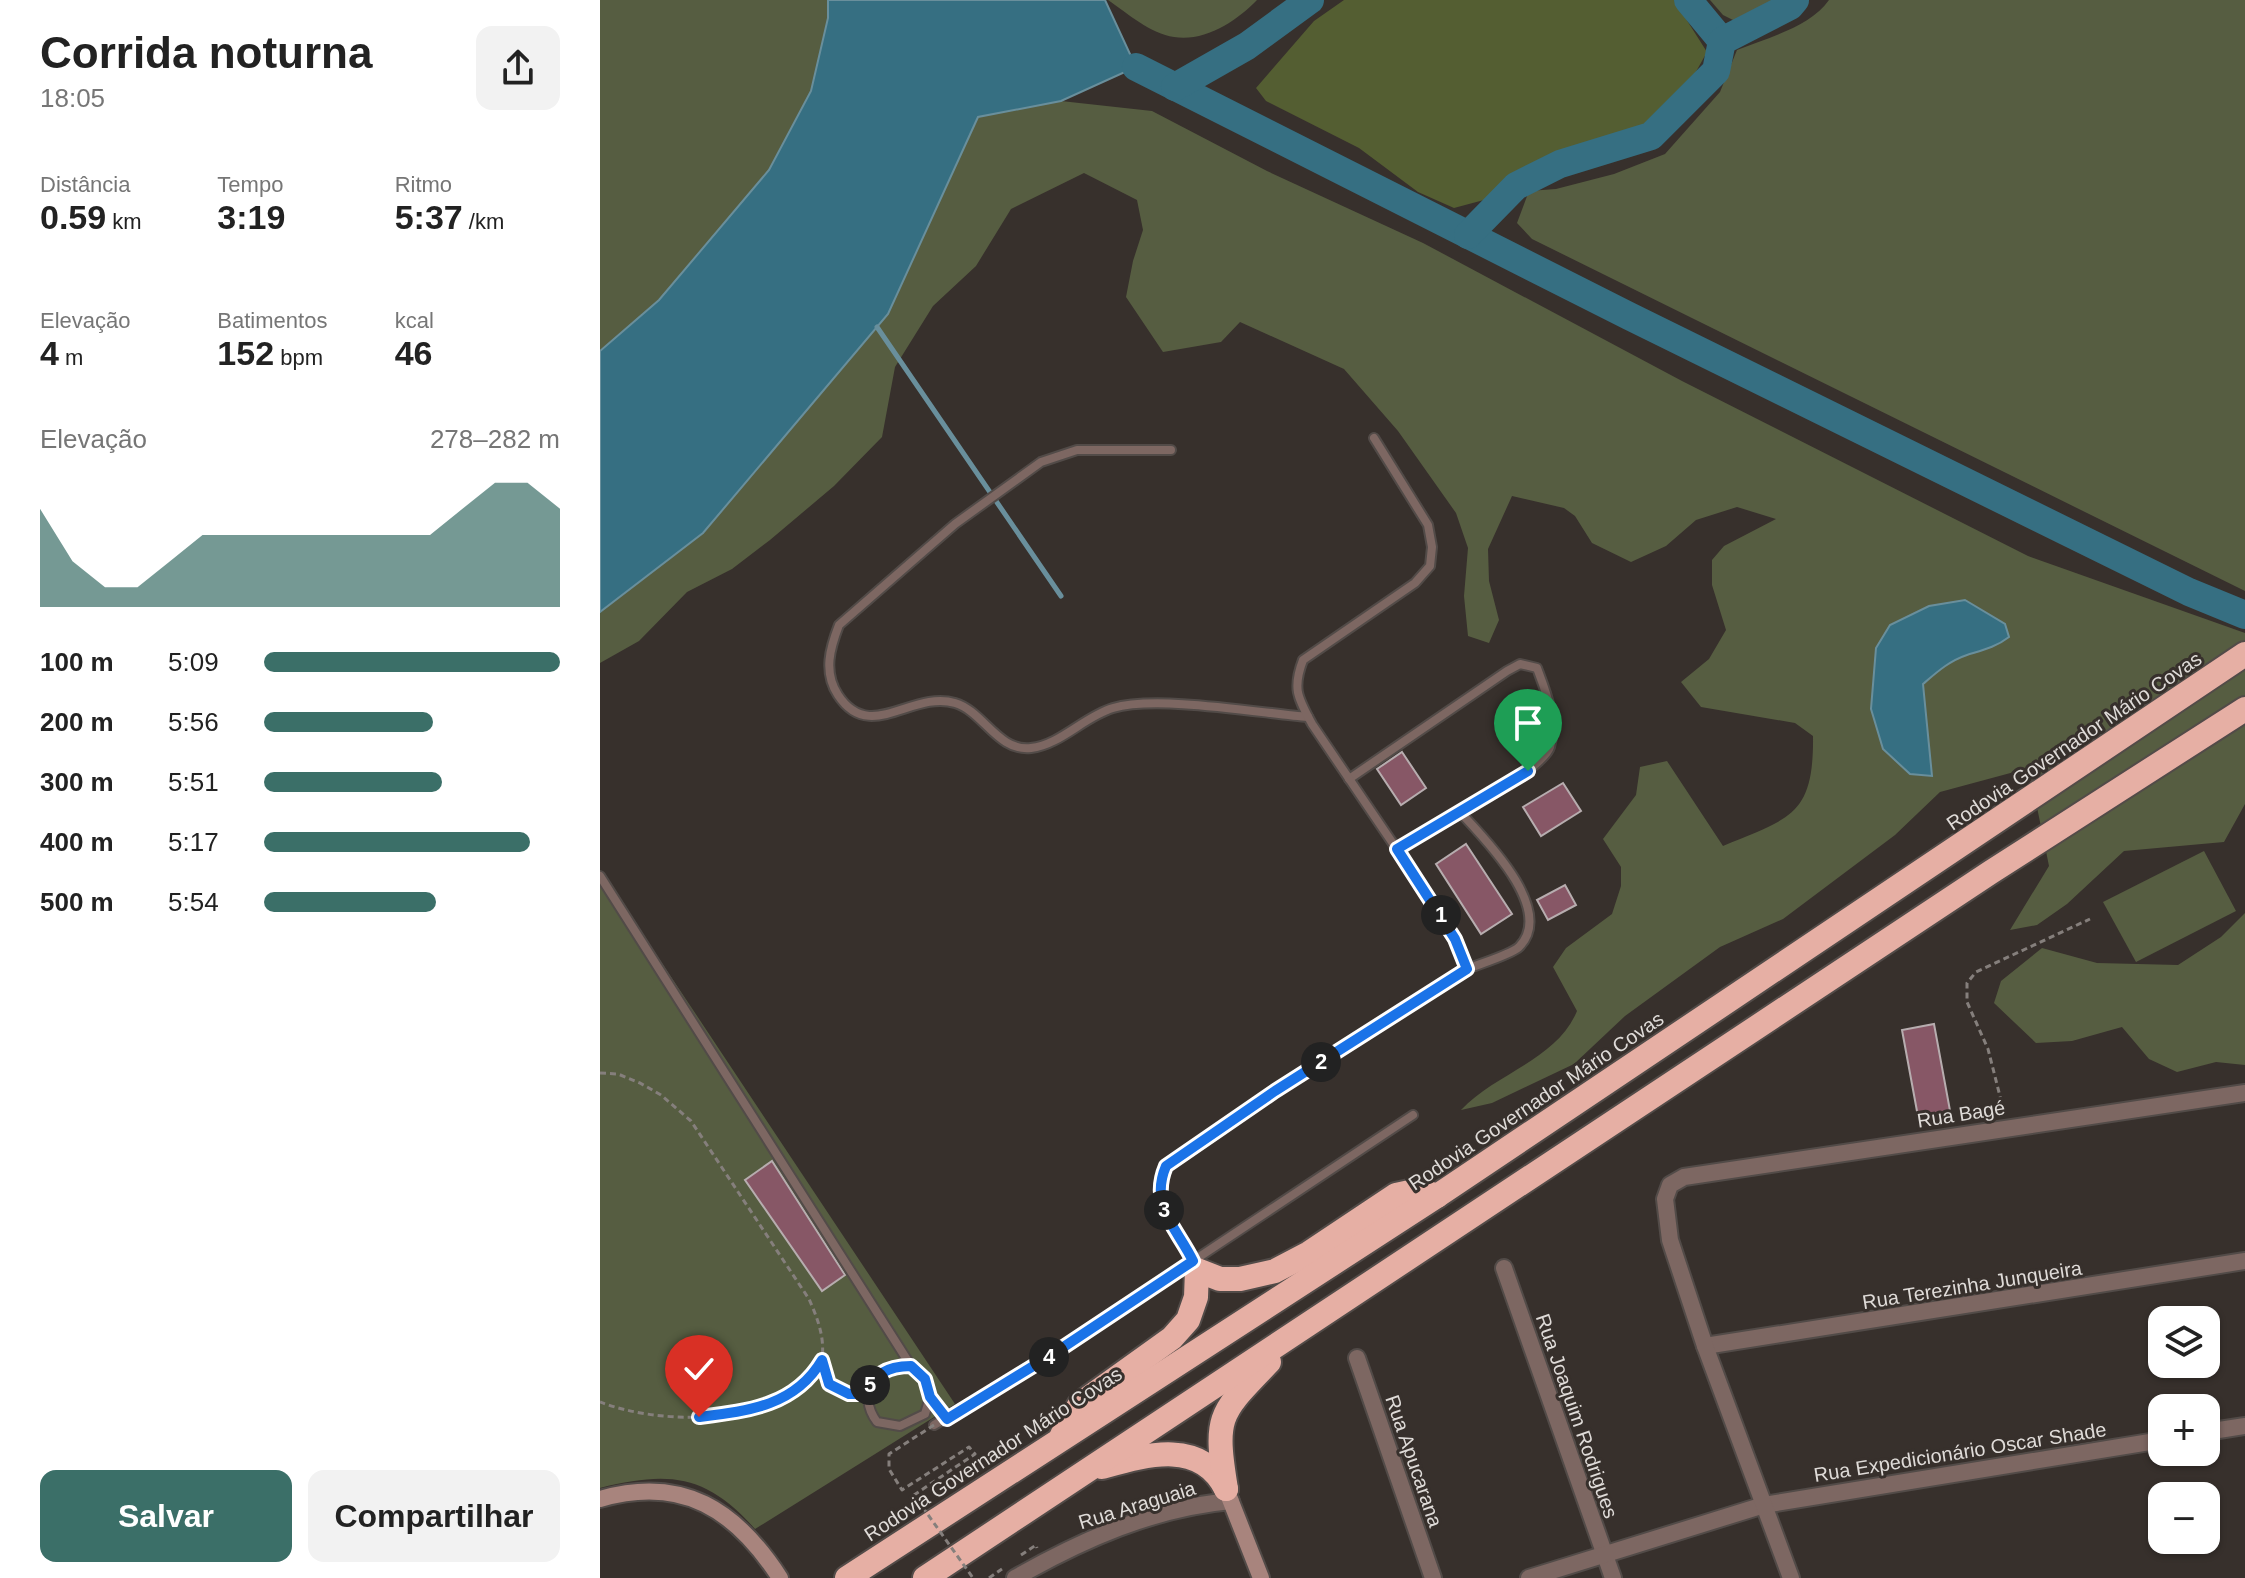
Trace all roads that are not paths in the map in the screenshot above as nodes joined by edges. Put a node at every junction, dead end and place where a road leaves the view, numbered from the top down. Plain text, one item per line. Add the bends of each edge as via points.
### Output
1 (1374, 438) dead end
2 (1171, 450) dead end
3 (2245, 654) edge
4 (2245, 709) edge
5 (1308, 717) junction
6 (1349, 779) junction
7 (1460, 812) junction
8 (1397, 849) junction
9 (600, 876) edge
10 (1467, 969) junction
11 (2245, 1093) edge
12 (1413, 1115) dead end
13 (1437, 1196) junction
14 (2245, 1261) edge
15 (1195, 1266) junction
16 (1504, 1268) dead end
17 (1298, 1331) junction
18 (1705, 1346) junction
19 (1357, 1358) dead end
20 (911, 1366) junction
21 (930, 1397) junction
22 (947, 1419) junction
23 (934, 1425) road end
24 (2245, 1426) edge
25 (2220, 1430) edge
26 (1060, 1439) junction
27 (2148, 1442) edge
28 (1081, 1473) junction
29 (1228, 1495) junction
30 (600, 1499) edge
31 (1764, 1505) junction
32 (1604, 1555) junction
33 (776, 1571) edge
34 (847, 1578) edge
35 (925, 1578) edge
36 (1015, 1578) edge
37 (1261, 1578) edge
38 (1433, 1578) edge
39 (1529, 1578) edge
40 (1613, 1578) edge
41 (1791, 1578) edge

1 - 5 lane via 1428,525 1430,566 1415,583 1303,660 1295,679
2 - 5 lane via 1060,454 989,499 839,625 830,648 835,691 846,707 877,717 919,702 946,701 969,709 1002,739 1032,748 1115,707 1147,704
3 - 13 highway, Rodovia Governador Mário Covas
4 - 17 highway
5 - 6 lane
6 - 7 lane via 1507,671 1520,664 1537,668 1553,720 1550,749 1528,771
6 - 8 lane
7 - 8 lane
7 - 10 lane via 1492,847 1528,902 1530,927 1518,948
8 - 10 lane via 1455,939
9 - 20 lane
10 - 15 lane via 1166,1166 1159,1182 1162,1203
11 - 18 street, Rua Bagé via 1684,1177 1670,1185 1665,1214
12 - 15 lane
13 - 15 highway via 1419,1190 1396,1195 1275,1271 1220,1279
13 - 26 highway, Rodovia Governador Mário Covas
14 - 18 street, Rua Terezinha Junqueira
15 - 22 lane
15 - 26 highway via 1196,1297 1188,1320 1172,1338 1080,1404
16 - 32 street, Rua Joaquim Rodrigues
17 - 28 highway
17 - 29 highway via 1230,1401 1219,1449
18 - 31 street
19 - 38 street, Rua Apucarana
20 - 21 lane via 925,1379
20 - 21 lane via 886,1370 870,1384 871,1413 891,1427 912,1423 925,1414
21 - 22 lane
22 - 23 lane
24 - 25 street
26 - 34 highway, Rodovia Governador Mário Covas
27 - 31 street, Rua Expedicionário Oscar Shade
28 - 29 highway via 1154,1453 1174,1453 1208,1467
28 - 35 highway
29 - 36 street, Rua Araguaia via 1110,1530
29 - 37 main road
30 - 33 main road via 644,1491 693,1500 733,1519
31 - 32 street, Rua Expedicionário Oscar Shade
31 - 41 street
32 - 39 street, Rua Expedicionário Oscar Shade
32 - 40 street, Rua Joaquim Rodrigues

